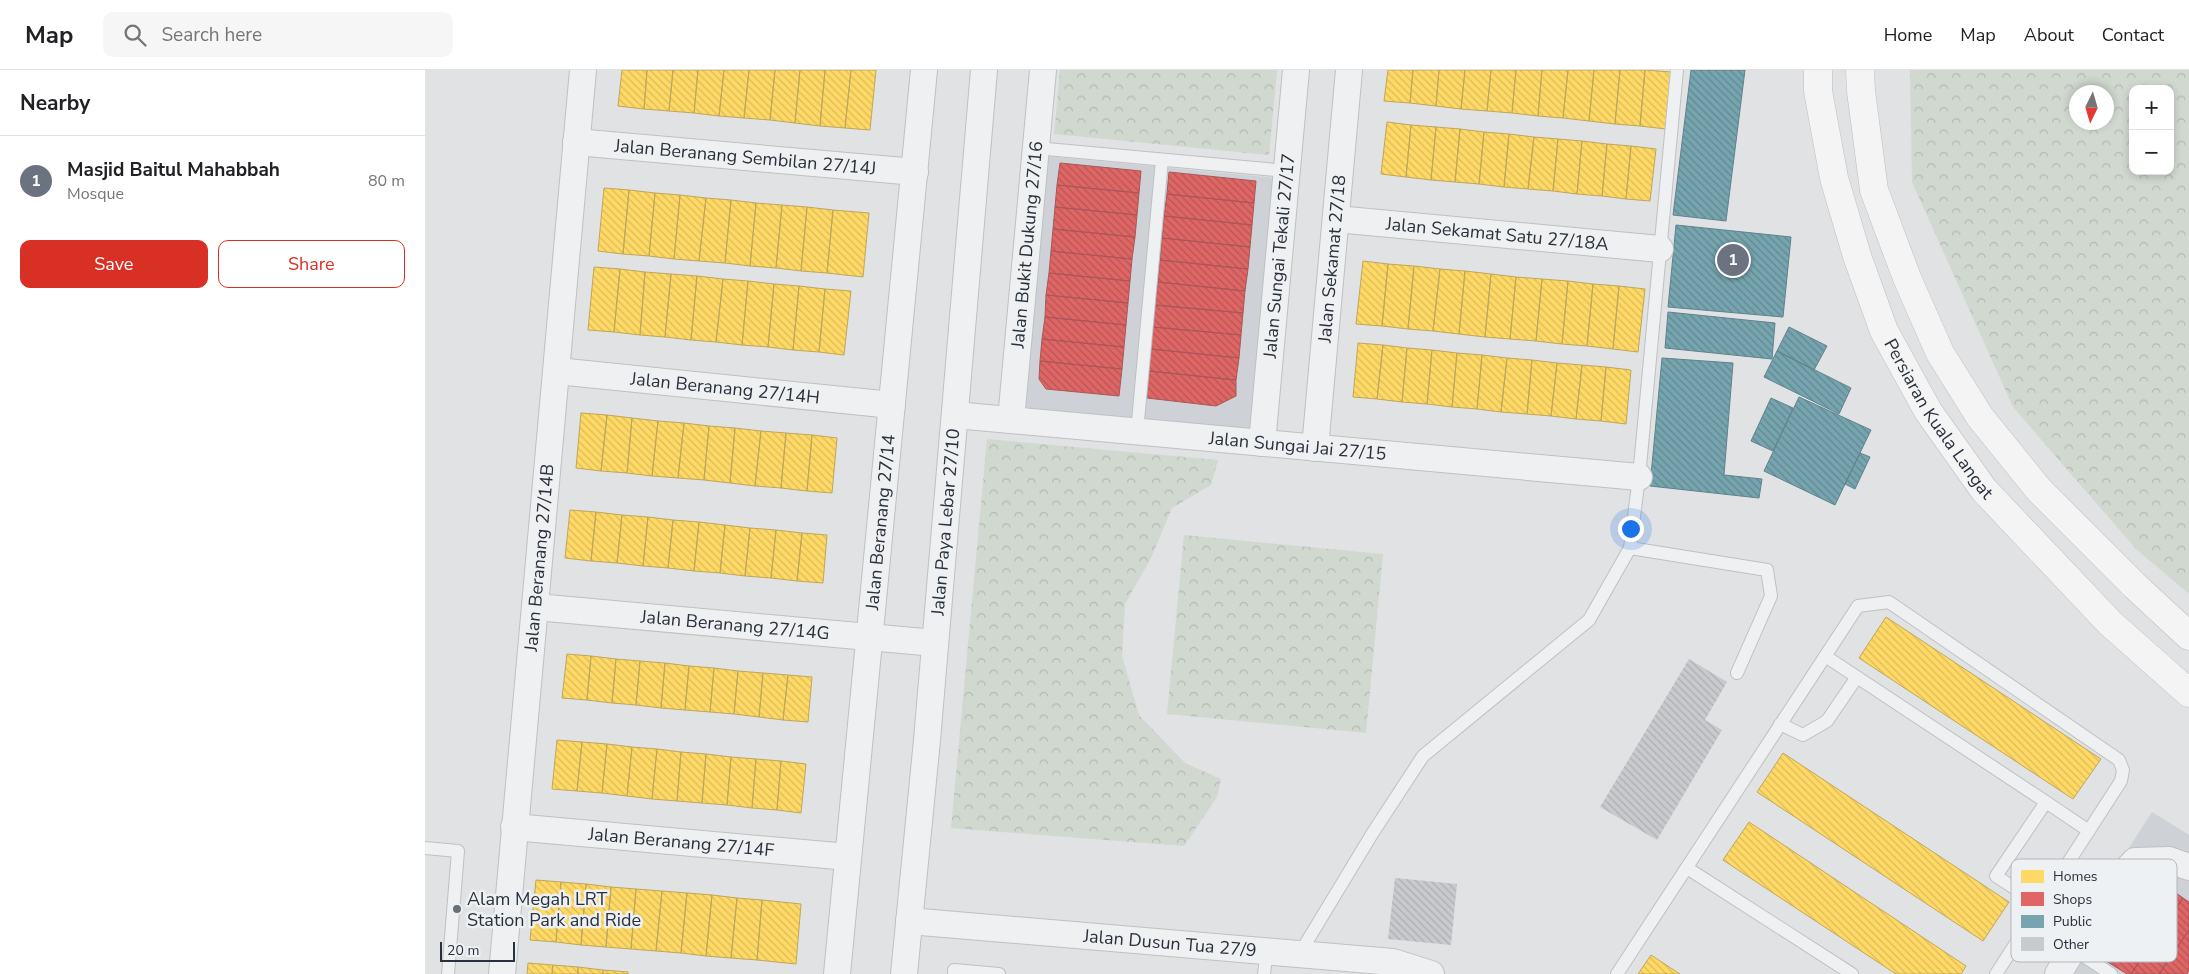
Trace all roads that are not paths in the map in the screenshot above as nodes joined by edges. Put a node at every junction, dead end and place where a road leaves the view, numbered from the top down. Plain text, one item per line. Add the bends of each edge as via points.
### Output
1 (583, 70) edge
2 (925, 70) edge
3 (984, 70) edge
4 (1043, 70) edge
5 (1296, 70) edge
6 (1349, 70) edge
7 (1677, 70) edge
8 (1818, 70) edge
9 (1860, 70) edge
10 (576, 142) junction
11 (1036, 148) junction
12 (1162, 160) junction
13 (1287, 171) junction
14 (915, 172) junction
15 (1336, 219) junction
16 (1660, 249) junction
17 (557, 371) junction
18 (892, 405) junction
19 (955, 415) junction
20 (1011, 420) junction
21 (1137, 432) junction
22 (1262, 443) junction
23 (1315, 448) junction
24 (1639, 477) junction
25 (1630, 548) junction
26 (536, 607) junction
27 (2189, 636) edge
28 (870, 638) junction
29 (935, 643) junction
30 (1825, 656) junction
31 (1737, 672) dead end
32 (1857, 677) junction
33 (2189, 693) edge
34 (1781, 724) junction
35 (2046, 802) junction
36 (514, 828) junction
37 (2089, 831) junction
38 (425, 848) edge
39 (848, 857) junction
40 (2070, 859) edge
41 (2177, 863) edge
42 (2189, 867) edge
43 (1687, 868) junction
44 (2011, 886) edge
45 (909, 921) junction
46 (2011, 950) edge
47 (1300, 953) junction
48 (1266, 962) edge
49 (2065, 962) edge
50 (2093, 962) edge
51 (448, 974) edge
52 (502, 974) edge
53 (837, 974) edge
54 (903, 974) edge
55 (954, 974) edge
56 (999, 974) edge
57 (1431, 974) edge
58 (1617, 974) edge
59 (1852, 974) edge
60 (1996, 974) edge
61 (2058, 974) edge
62 (2111, 974) edge

1 - 10 street, Jalan Beranang 27/14B
2 - 14 street, Jalan Beranang 27/14
3 - 19 street, Jalan Paya Lebar 27/10
4 - 11 street, Jalan Bukit Dukung 27/16
5 - 13 street, Jalan Sungai Tekali 27/17
6 - 15 street, Jalan Sekamat 27/18
7 - 16 lane
8 - 33 main road, Persiaran Kuala Langat via 1818,91 1835,178 1857,256 1884,331 1928,410 1984,490 2110,623
9 - 27 main road, Persiaran Kuala Langat via 1874,190 1907,278 1940,352 1980,417 2039,490
10 - 14 street, Jalan Beranang Sembilan 27/14J
10 - 17 street, Jalan Beranang 27/14B
11 - 12 lane
11 - 20 street, Jalan Bukit Dukung 27/16
12 - 13 lane
12 - 21 lane
13 - 22 street, Jalan Sungai Tekali 27/17
14 - 18 street, Jalan Beranang 27/14
15 - 16 street, Jalan Sekamat Satu 27/18A
15 - 23 street, Jalan Sekamat 27/18
16 - 24 lane
17 - 18 street, Jalan Beranang 27/14H
17 - 26 street, Jalan Beranang 27/14B
18 - 28 street, Jalan Beranang 27/14
19 - 20 street, Jalan Sungai Jai 27/15
19 - 29 street, Jalan Paya Lebar 27/10
20 - 21 street, Jalan Sungai Jai 27/15
21 - 22 street, Jalan Sungai Jai 27/15
22 - 23 street, Jalan Sungai Jai 27/15
23 - 24 street, Jalan Sungai Jai 27/15
24 - 25 lane
25 - 31 lane via 1767,570 1771,596
25 - 47 lane via 1589,620 1423,756
26 - 28 street, Jalan Beranang 27/14G
26 - 36 street, Jalan Beranang 27/14B
28 - 29 street, Jalan Beranang 27/14G
28 - 39 street, Jalan Beranang 27/14
29 - 45 street, Jalan Paya Lebar 27/10
30 - 32 lane
30 - 34 lane
30 - 37 lane via 1858,606 1889,602 2119,760 2123,770 2121,781
32 - 34 lane via 1827,721 1803,735
32 - 35 lane
34 - 43 lane
35 - 37 lane
35 - 44 lane via 1996,876
36 - 39 street, Jalan Beranang 27/14F
36 - 52 street, Jalan Beranang 27/14B
37 - 40 lane
38 - 51 lane via 458,852
39 - 53 street, Jalan Beranang 27/14
41 - 42 street
43 - 58 lane
43 - 59 lane
45 - 48 street, Jalan Dusun Tua 27/9
45 - 54 street, Jalan Paya Lebar 27/10
46 - 60 lane
47 - 48 street, Jalan Dusun Tua 27/9
47 - 57 street, Jalan Dusun Tua 27/9 via 1393,962
49 - 61 street
50 - 62 lane
55 - 56 lane via 954,970

